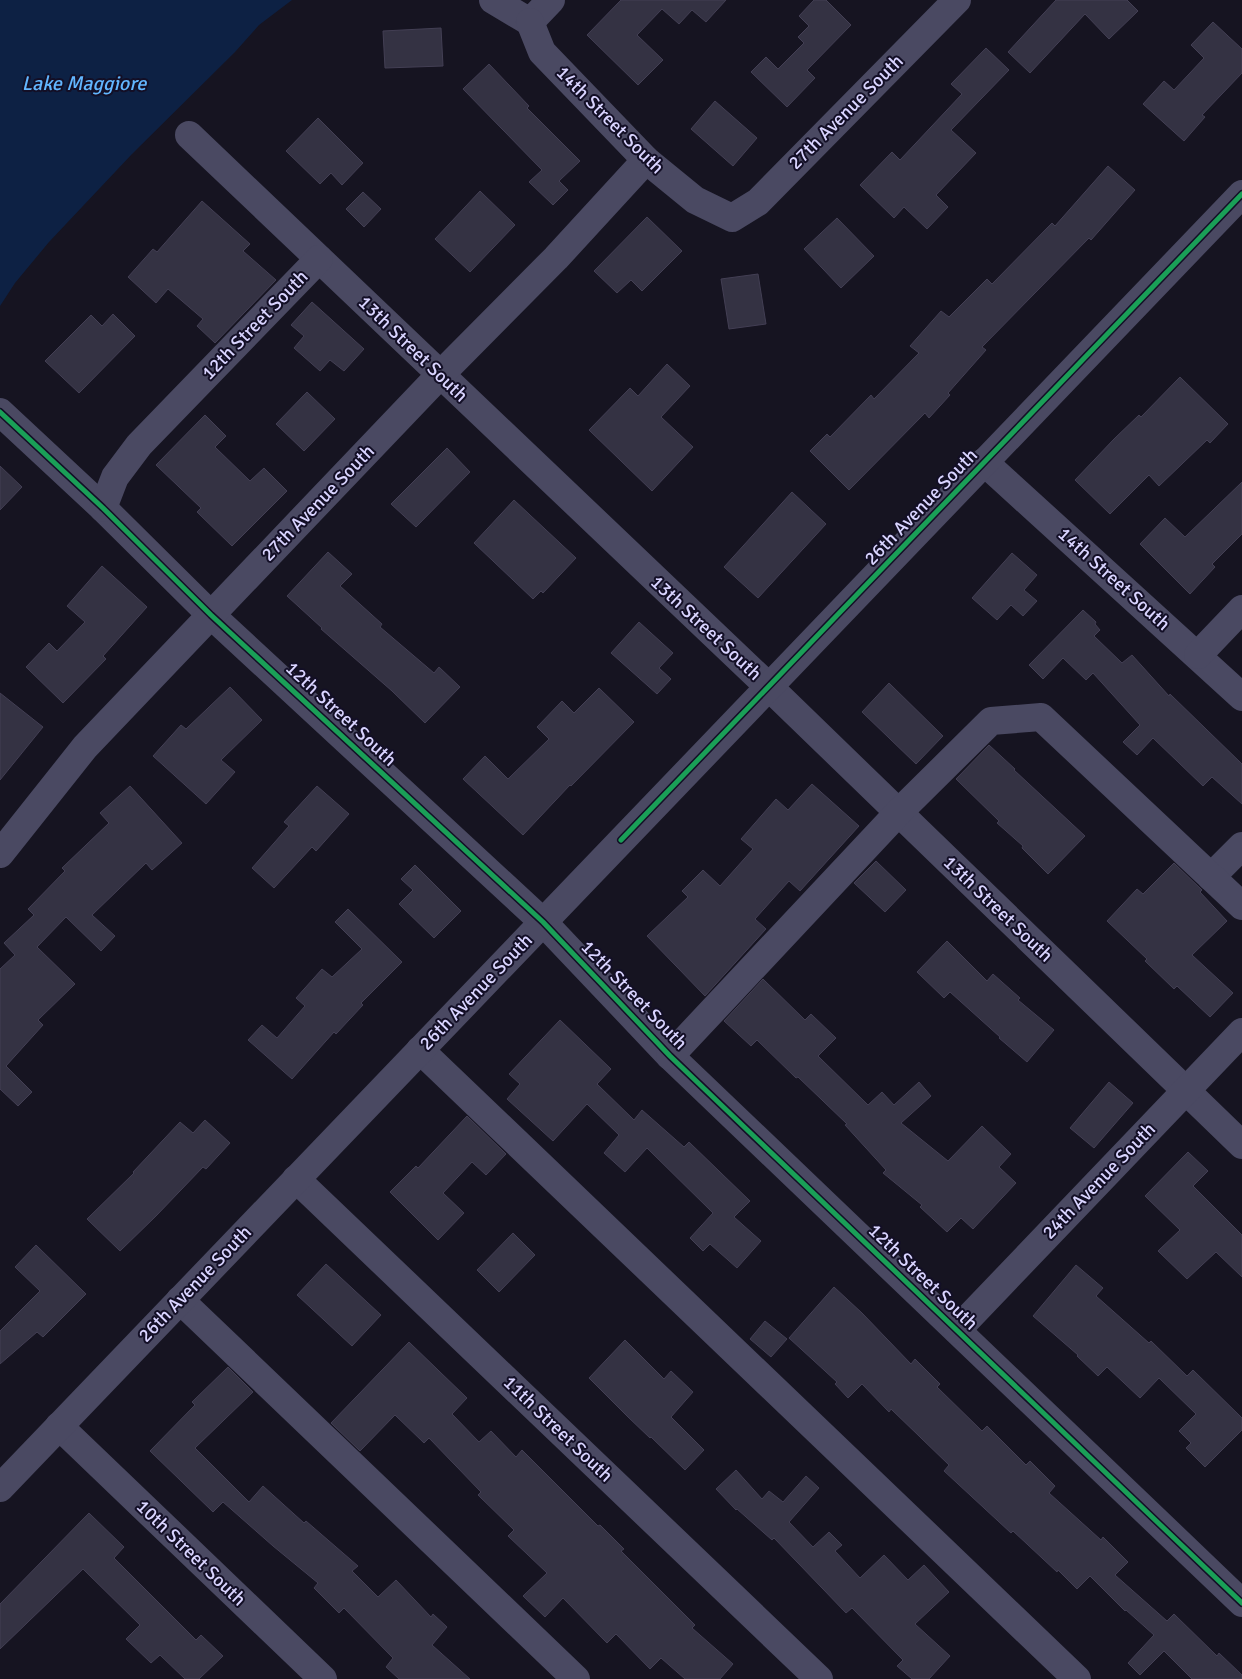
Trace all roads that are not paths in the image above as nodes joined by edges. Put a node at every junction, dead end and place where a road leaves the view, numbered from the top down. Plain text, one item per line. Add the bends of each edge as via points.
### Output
1 (493, 0) edge
2 (551, 0) edge
3 (956, 0) edge
4 (530, 22) junction
5 (189, 135) dead end
6 (646, 160) junction
7 (1242, 194) edge
8 (732, 218) joint
9 (319, 259) junction
10 (440, 375) junction
11 (0, 412) edge
12 (984, 462) junction
13 (103, 508) junction
14 (1242, 609) edge
15 (211, 615) junction
16 (1198, 655) junction
17 (768, 687) junction
18 (1242, 697) edge
19 (898, 813) junction
20 (1242, 846) edge
21 (0, 854) edge
22 (1211, 876) junction
23 (1242, 906) edge
24 (543, 922) junction
25 (1242, 1032) edge
26 (420, 1050) junction
27 (670, 1056) junction
28 (1186, 1090) junction
29 (1242, 1145) edge
30 (296, 1179) junction
31 (180, 1300) junction
32 (957, 1330) junction
33 (59, 1426) junction
34 (0, 1488) edge
35 (1242, 1603) edge
36 (324, 1679) edge
37 (576, 1679) edge
38 (819, 1679) edge
39 (1077, 1679) edge

1 - 4 street
2 - 4 street
3 - 8 street, 27th Avenue South via 758,202
4 - 6 street, 14th Street South via 542,52
5 - 9 street, 13th Street South
6 - 8 street, 14th Street South via 695,200
6 - 10 street, 27th Avenue South via 556,258
7 - 12 street, 26th Avenue South
9 - 10 street, 13th Street South
9 - 13 street, 12th Street South via 139,445 115,478
10 - 15 street, 27th Avenue South
10 - 17 street, 13th Street South
11 - 13 street, 12th Street South
12 - 16 street, 14th Street South
12 - 17 street, 26th Avenue South
13 - 15 street, 12th Street South
14 - 16 street
15 - 21 street, 27th Avenue South via 85,747
15 - 24 street, 12th Street South
16 - 18 street, 14th Street South
17 - 19 street, 13th Street South
17 - 24 street, 26th Avenue South
19 - 22 street via 992,721 1041,717
19 - 27 street
19 - 28 street, 13th Street South
20 - 22 street
22 - 23 street
24 - 26 street, 26th Avenue South
24 - 27 street, 12th Street South
25 - 28 street, 24th Avenue South
26 - 30 street, 26th Avenue South
26 - 39 street
27 - 32 street, 12th Street South
28 - 29 street, 13th Street South
28 - 32 street, 24th Avenue South
30 - 31 street, 26th Avenue South
30 - 38 street, 11th Street South
31 - 33 street, 26th Avenue South
31 - 37 street
32 - 35 street, 12th Street South
33 - 34 street, 26th Avenue South
33 - 36 street, 10th Street South

